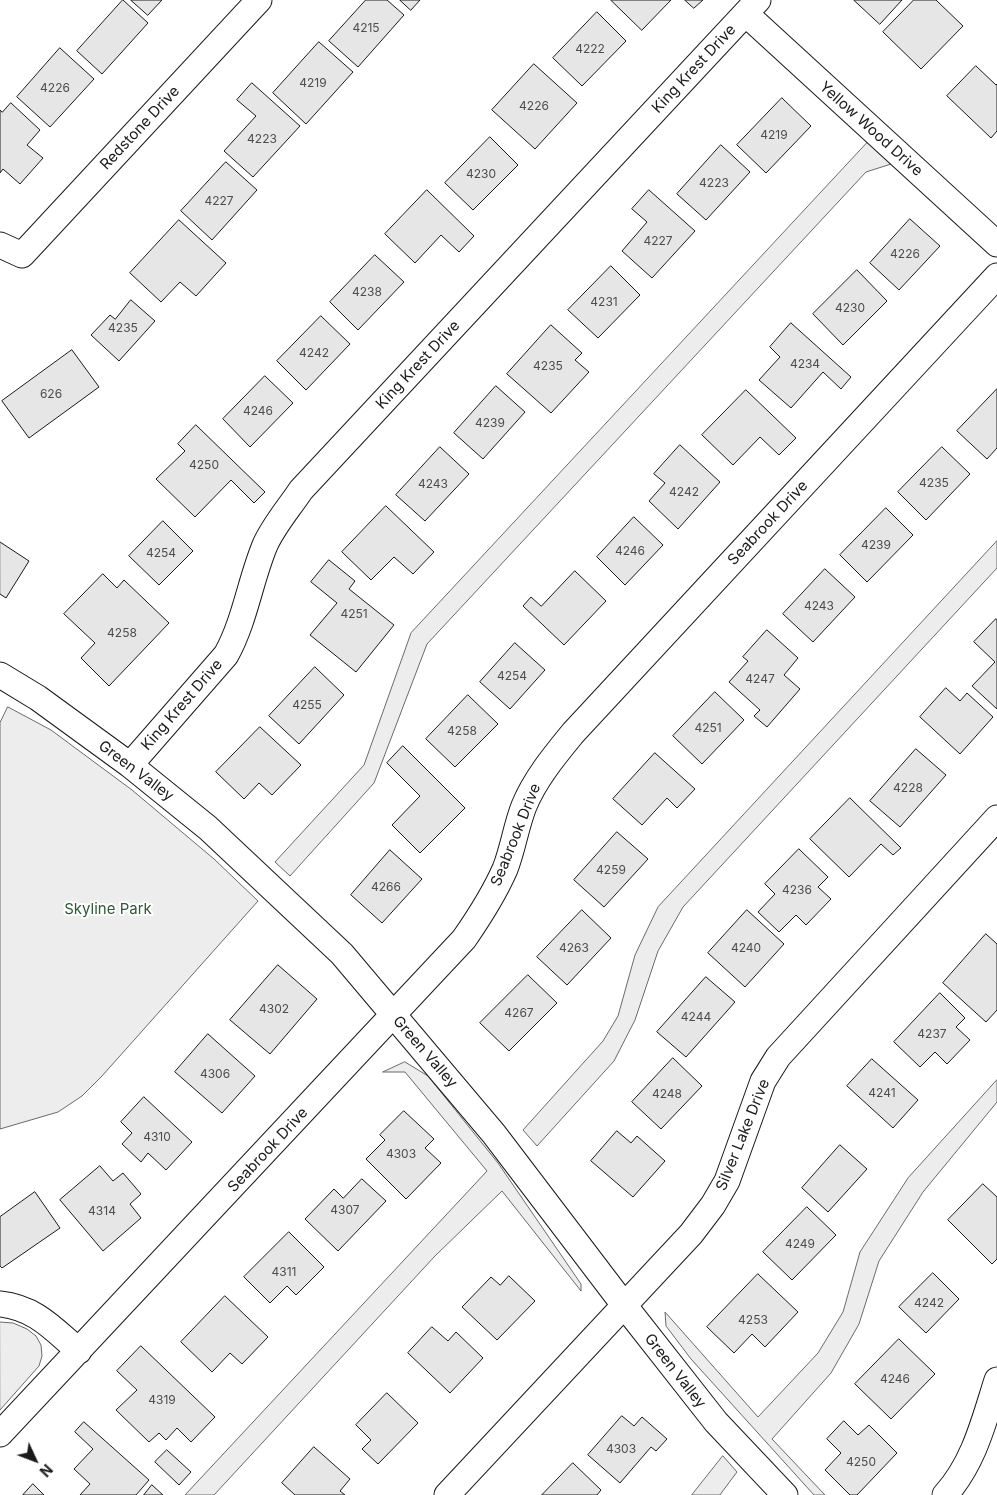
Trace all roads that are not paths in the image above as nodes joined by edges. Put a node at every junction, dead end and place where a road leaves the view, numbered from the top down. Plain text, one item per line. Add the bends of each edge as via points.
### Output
1 (259, 0) edge
2 (752, 7) edge
3 (997, 244) edge
4 (11, 250) edge
5 (997, 276) edge
6 (0, 674) edge
7 (130, 765) junction
8 (997, 818) edge
9 (393, 1016) junction
10 (0, 1304) edge
11 (624, 1305) junction
12 (79, 1351) junction
13 (997, 1380) edge
14 (0, 1434) edge
15 (447, 1495) edge
16 (785, 1495) edge
17 (945, 1495) edge

1 - 4 street, Redstone Drive
2 - 3 street, Yellow Wood Drive
2 - 7 street, King Krest Drive via 301,490 265,545 236,637 226,655
5 - 9 street, Seabrook Drive via 567,740 539,778 524,806 506,868 485,910 464,939
6 - 7 street, Green Valley
7 - 9 street, Green Valley via 208,828 342,954
8 - 11 street, Silver Lake Drive via 778,1057 763,1081 727,1181 713,1205 691,1234
9 - 11 street, Green Valley via 494,1134
9 - 12 street, Seabrook Drive
10 - 12 street via 27,1310 45,1321
11 - 15 street, Silver Lake Drive
11 - 16 street, Green Valley via 716,1422
12 - 14 street, Seabrook Drive
13 - 17 street via 975,1448

